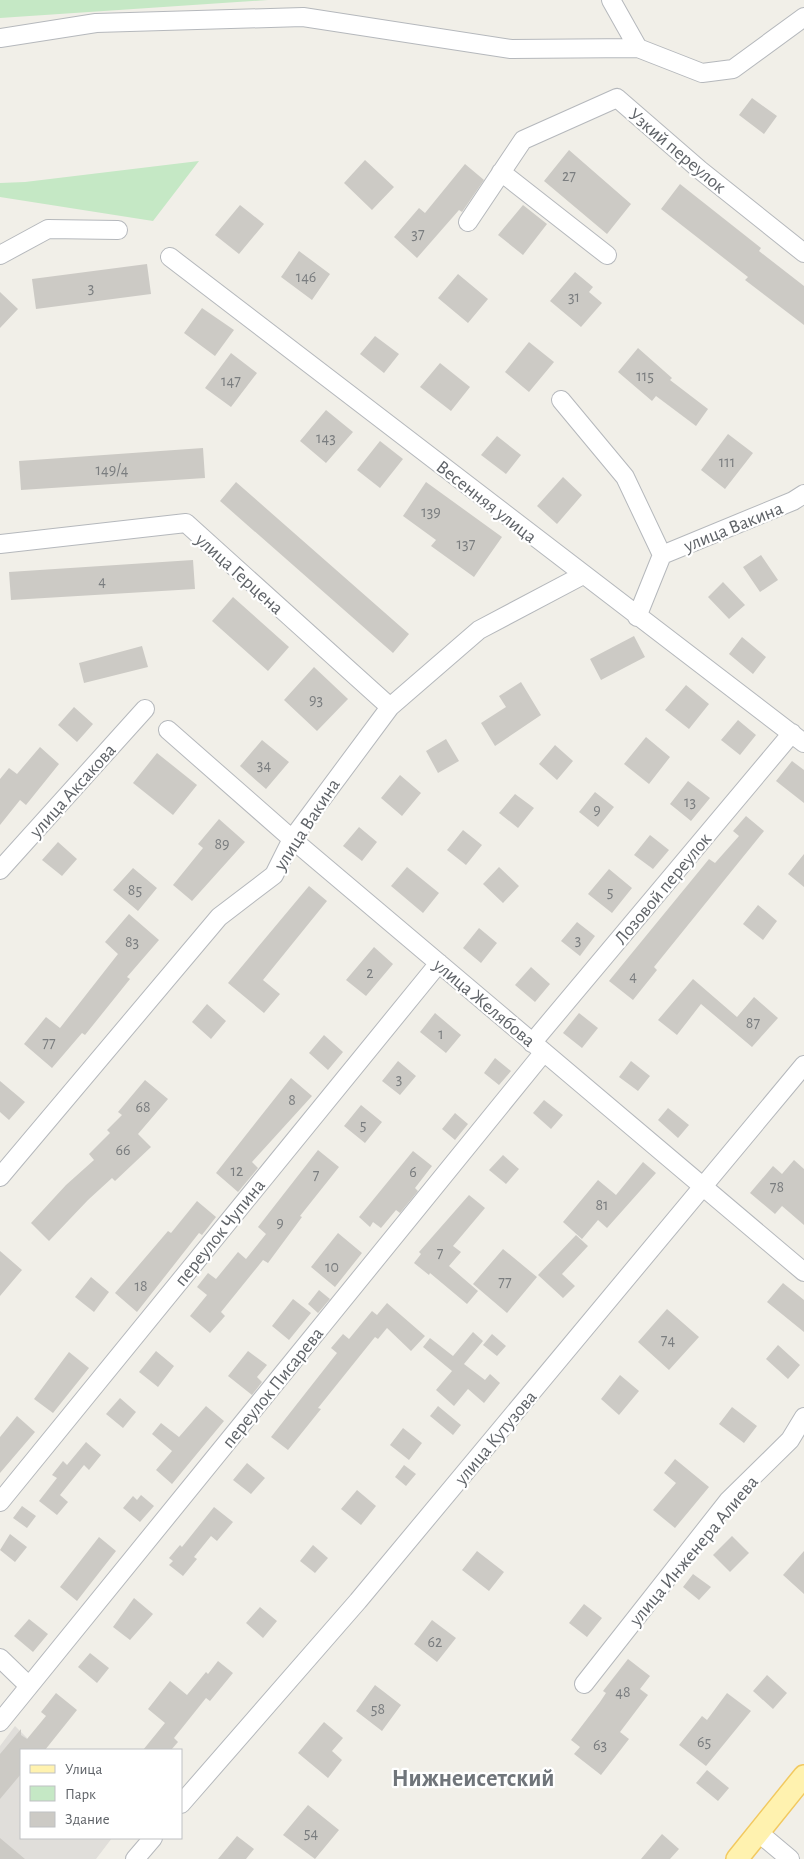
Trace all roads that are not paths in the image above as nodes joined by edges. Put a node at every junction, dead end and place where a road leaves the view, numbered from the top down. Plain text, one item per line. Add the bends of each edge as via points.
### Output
1 (611, 0) edge
2 (804, 17) edge
3 (0, 38) edge
4 (638, 48) junction
5 (501, 172) junction
6 (468, 222) dead end
7 (118, 230) dead end
8 (804, 252) edge
9 (0, 255) edge
10 (607, 255) dead end
11 (170, 257) dead end
12 (560, 400) dead end
13 (804, 494) edge
14 (0, 544) edge
15 (662, 555) junction
16 (583, 575) junction
17 (637, 617) junction
18 (390, 706) junction
19 (145, 709) dead end
20 (168, 730) dead end
21 (798, 738) edge
22 (292, 839) junction
23 (0, 870) edge
24 (439, 963) junction
25 (538, 1047) junction
26 (804, 1065) edge
27 (0, 1177) edge
28 (703, 1186) junction
29 (804, 1272) edge
30 (804, 1417) edge
31 (0, 1502) edge
32 (0, 1658) edge
33 (584, 1684) dead end
34 (30, 1686) junction
35 (0, 1722) edge
36 (804, 1776) edge
37 (182, 1803) edge
38 (759, 1833) junction
39 (152, 1839) edge
40 (135, 1859) edge
41 (737, 1859) edge
42 (790, 1859) edge

1 - 4 street
2 - 4 street via 733,69 702,73
3 - 4 street via 96,23 303,17 511,49
5 - 6 street, Узкий переулок
5 - 8 street, Узкий переулок via 523,140 617,98 700,170
5 - 10 street
7 - 9 street via 48,229
11 - 16 street, Весенняя улица
12 - 15 street via 625,477
13 - 15 street, улица Вакина
14 - 18 street, улица Герцена via 186,523
15 - 17 street
16 - 17 street, Весенняя улица
16 - 18 street, улица Вакина via 479,630
17 - 21 street, Весенняя улица
18 - 22 street, улица Вакина
19 - 23 street, улица Аксакова
20 - 22 street, улица Желябова
21 - 25 street, Лозовой переулок
22 - 24 street, улица Желябова
22 - 27 street, улица Вакина via 274,875 219,916
24 - 25 street, улица Желябова
24 - 31 street, переулок Чупина
25 - 28 street, улица Желябова
25 - 34 street, переулок Писарева
26 - 28 street, улица Кутузова
28 - 29 street, улица Желябова
28 - 37 street, улица Кутузова via 358,1601
30 - 33 street, улица Инженера Алиева via 790,1440 728,1501
32 - 34 street
34 - 35 street, переулок Писарева
36 - 38 main road
38 - 41 main road
38 - 42 street
39 - 40 street

